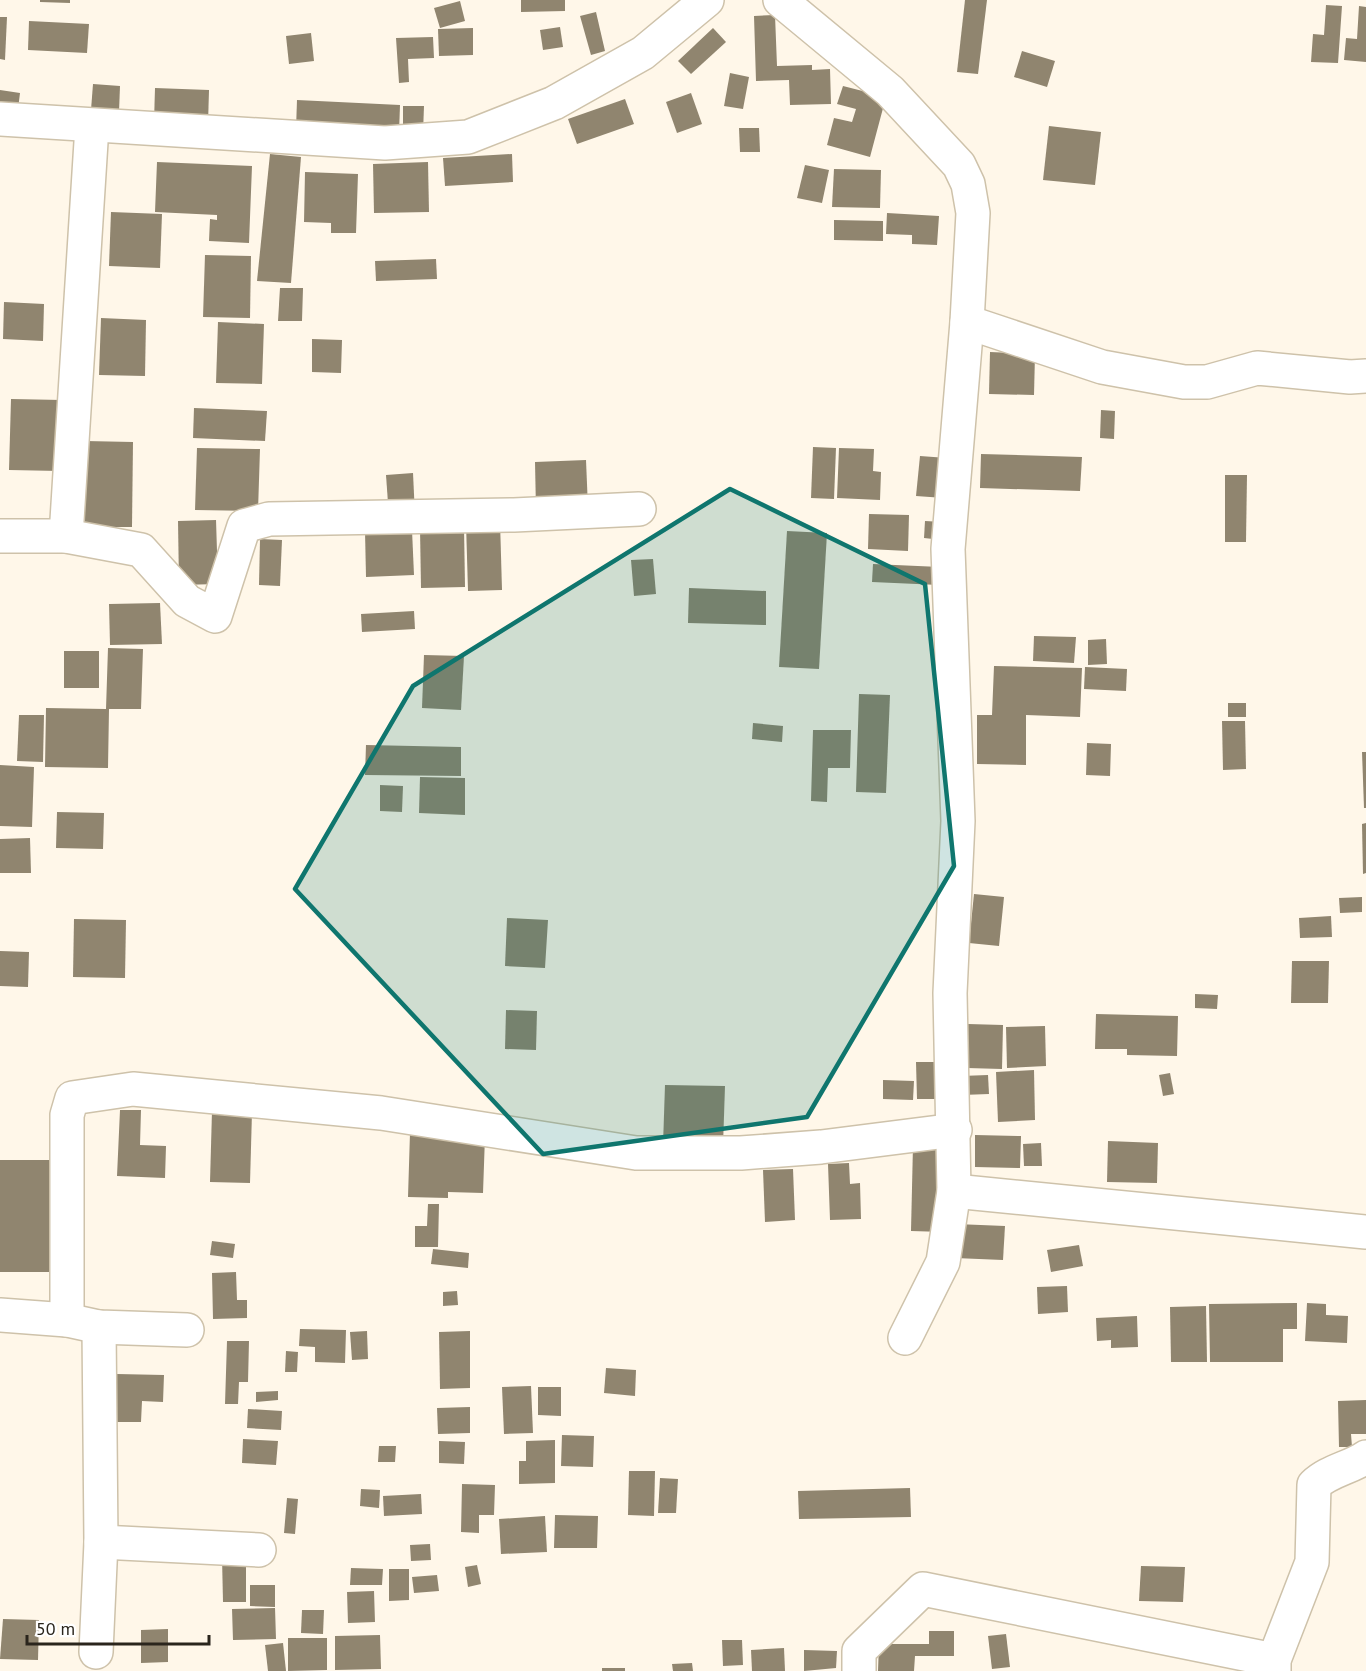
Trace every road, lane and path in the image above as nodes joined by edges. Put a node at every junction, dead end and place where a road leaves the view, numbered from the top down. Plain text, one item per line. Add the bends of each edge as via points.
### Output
1 (707, 0) edge
2 (780, 0) edge
3 (0, 119) edge
4 (92, 126) junction
5 (967, 322) junction
6 (1366, 376) edge
7 (639, 509) dead end
8 (0, 536) edge
9 (66, 536) junction
10 (955, 1130) junction
11 (954, 1191) junction
12 (1366, 1232) edge
13 (0, 1315) edge
14 (68, 1320) junction
15 (99, 1327) junction
16 (187, 1330) dead end
17 (905, 1338) dead end
18 (1366, 1457) edge
19 (101, 1542) junction
20 (259, 1550) dead end
21 (96, 1652) dead end
22 (1274, 1666) edge
23 (859, 1671) edge

1 - 4 street via 643,54 554,103 468,137 385,143
2 - 5 street via 890,91 959,165 968,184 972,213
3 - 4 street
4 - 9 street
5 - 6 street via 1102,367 1184,382 1207,382 1257,368
5 - 10 street via 948,549 958,821 950,993
7 - 9 street via 269,519 244,526 215,616 187,601 141,550
8 - 9 street
10 - 11 street
10 - 14 street via 753,1152 636,1153 489,1128 322,1107 133,1089 72,1098 67,1115
11 - 12 street
11 - 17 street via 943,1262
13 - 14 street
14 - 15 street
15 - 16 street
15 - 19 street
18 - 22 street via 1314,1485 1312,1563
19 - 20 street
19 - 21 street
22 - 23 street via 923,1589 859,1651

